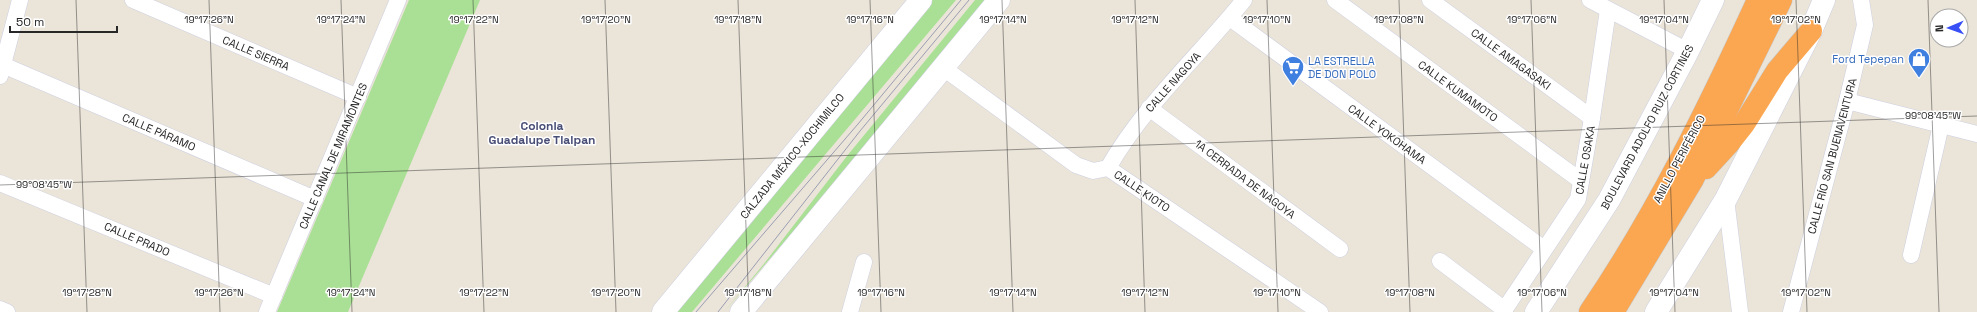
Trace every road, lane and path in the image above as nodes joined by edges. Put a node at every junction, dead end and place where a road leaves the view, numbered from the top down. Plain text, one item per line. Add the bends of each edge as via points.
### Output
1 (20, 0) edge
2 (133, 0) edge
3 (398, 0) edge
4 (921, 0) edge
5 (999, 0) edge
6 (1244, 0) edge
7 (1335, 0) edge
8 (1430, 0) edge
9 (1590, 0) edge
10 (1713, 0) edge
11 (1758, 0) edge
12 (1781, 0) edge
13 (1824, 0) edge
14 (1861, 0) edge
15 (1608, 10) junction
16 (1230, 18) junction
17 (1811, 31) junction
18 (1688, 51) junction
19 (942, 67) junction
20 (2, 70) edge
21 (358, 97) junction
22 (1847, 101) junction
23 (1150, 108) junction
24 (1592, 118) junction
25 (1940, 125) junction
26 (1977, 134) edge
27 (1108, 168) junction
28 (1693, 179) junction
29 (1581, 181) junction
30 (0, 183) edge
31 (315, 199) junction
32 (1726, 199) junction
33 (1340, 249) dead end
34 (1544, 249) junction
35 (1911, 255) dead end
36 (1440, 261) dead end
37 (864, 262) dead end
38 (274, 296) junction
39 (0, 309) edge
40 (1504, 311) edge
41 (7, 312) edge
42 (267, 312) edge
43 (663, 312) edge
44 (741, 312) edge
45 (850, 312) edge
46 (1320, 312) edge
47 (1536, 312) edge
48 (1590, 312) edge
49 (1613, 312) edge
50 (1656, 312) edge
51 (1740, 312) edge
52 (1791, 312) edge

1 - 20 street
2 - 21 street, CALLE SIERRA
3 - 21 street, CALLE CANAL DE MIRAMONTES
4 - 43 main road, CALZADA MÉXICO-XOCHIMILCO
5 - 19 main road
6 - 16 street, CALLE NAGOYA
7 - 29 street, CALLE KUMAMOTO
8 - 24 street, CALLE AMAGASAKI
9 - 15 street
10 - 18 main road, BOULEVARD ADOLFO RUIZ CORTINES
11 - 48 highway, ANILLO PERIFÉRICO via 1652,212
12 - 28 highway, ANILLO PERIFÉRICO
13 - 17 main road
14 - 22 street, CALLE RÍO SAN BUENAVENTURA via 1865,25
15 - 18 street
15 - 24 street, CALLE OSAKA
16 - 23 street, CALLE NAGOYA
16 - 34 street, CALLE YOKOHAMA
17 - 28 highway via 1777,71 1730,143
17 - 32 main road
18 - 47 main road, BOULEVARD ADOLFO RUIZ CORTINES via 1609,200
19 - 27 street, CALLE KIOTO via 1076,165 1093,171
19 - 44 main road
20 - 31 street, CALLE PÁRAMO
21 - 31 street, CALLE CANAL DE MIRAMONTES
22 - 25 street
22 - 52 street, CALLE RÍO SAN BUENAVENTURA
23 - 27 street, CALLE NAGOYA via 1123,140
23 - 33 street, 1A CERRADA DE NAGOYA
24 - 29 street, CALLE OSAKA
25 - 26 street
25 - 35 street
27 - 46 street, CALLE KIOTO
28 - 49 highway, ANILLO PERIFÉRICO
29 - 34 street, CALLE OSAKA via 1578,199
30 - 38 street, CALLE PRADO
31 - 38 street, CALLE CANAL DE MIRAMONTES
32 - 50 main road
32 - 51 street
34 - 40 street, CALLE OSAKA
36 - 40 street
37 - 45 street
38 - 42 street, CALLE CANAL DE MIRAMONTES
39 - 41 street

